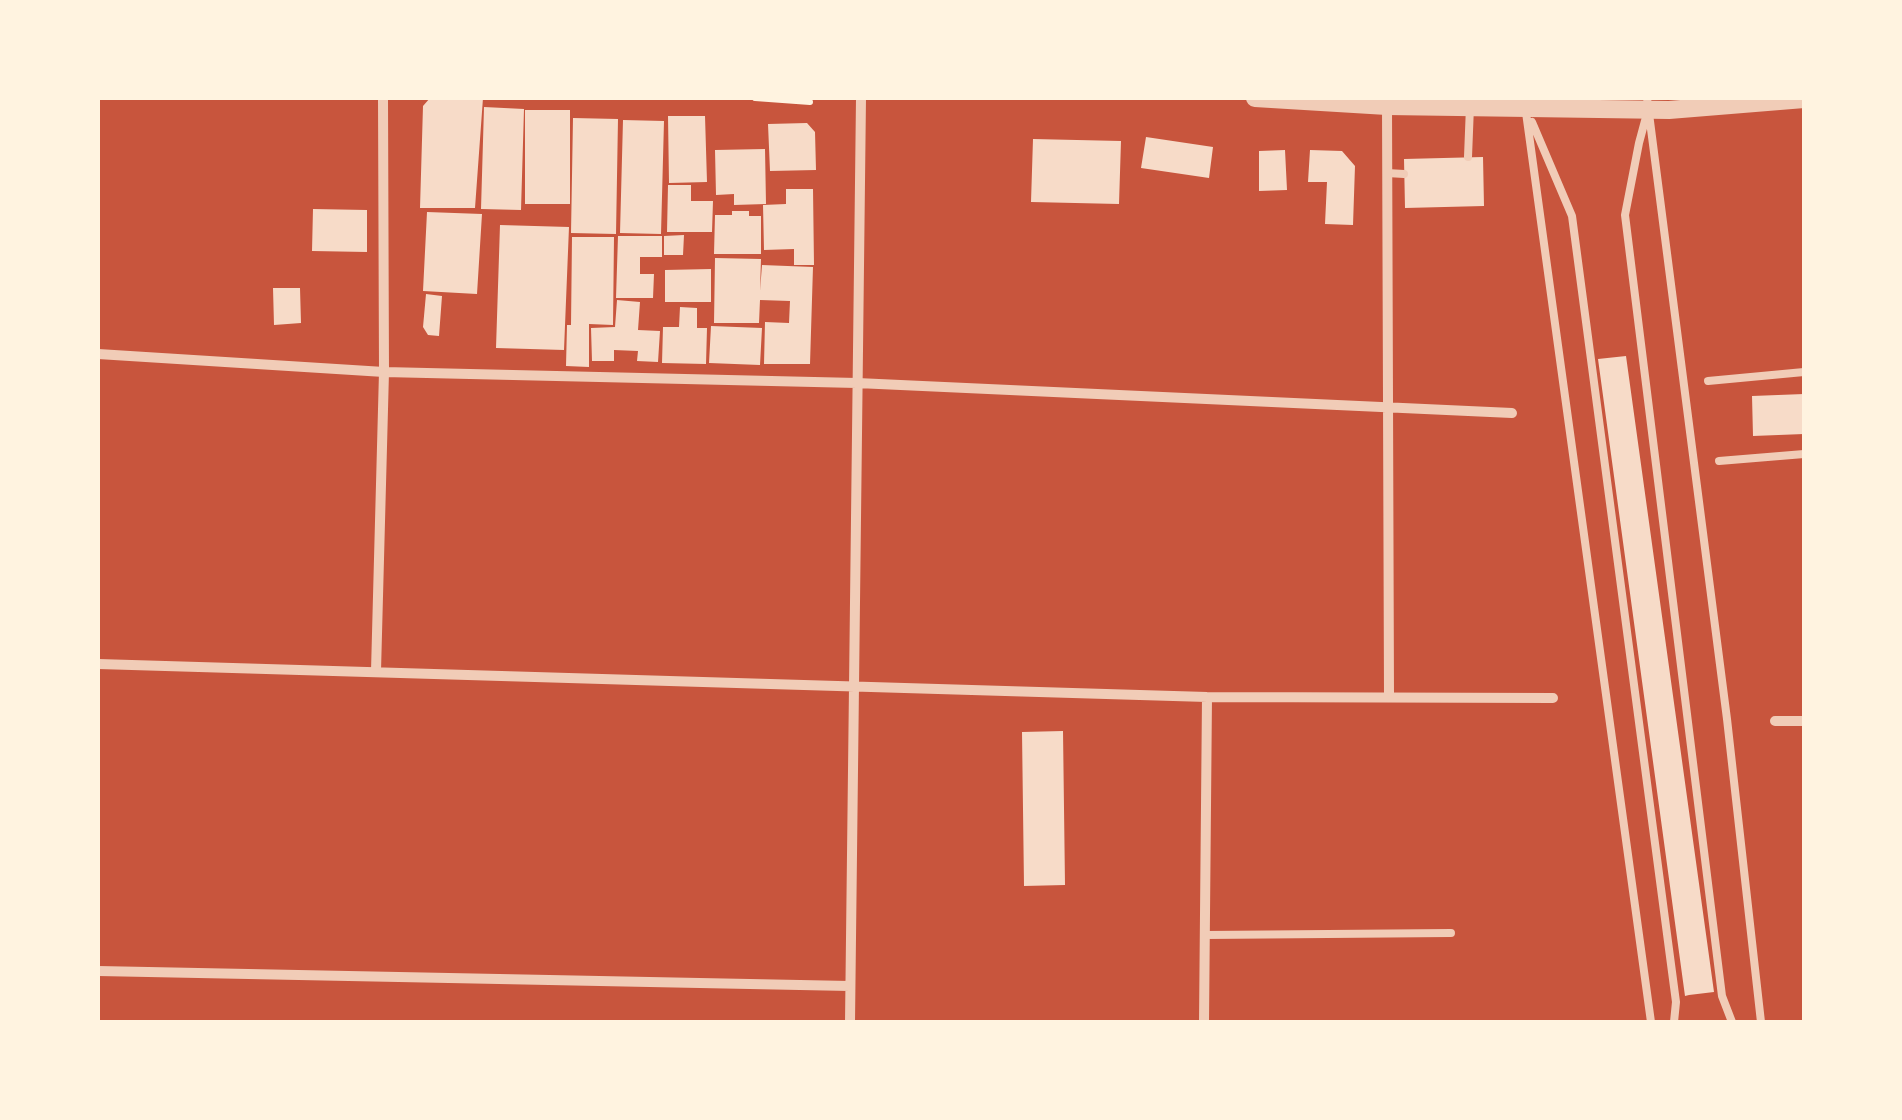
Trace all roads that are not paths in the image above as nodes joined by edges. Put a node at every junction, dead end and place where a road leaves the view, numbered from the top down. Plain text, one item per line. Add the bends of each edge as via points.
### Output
1 (383, 98) edge
2 (861, 98) edge
3 (1256, 98) edge
4 (1804, 99) edge
5 (1525, 102) edge
6 (1648, 103) edge
7 (1388, 106) junction
8 (1470, 106) junction
9 (1468, 157) dead end
10 (1387, 173) junction
11 (1404, 174) dead end
12 (98, 354) edge
13 (384, 372) junction
14 (1804, 372) edge
15 (1708, 381) dead end
16 (857, 382) junction
17 (1386, 407) junction
18 (1512, 413) dead end
19 (1804, 454) edge
20 (1719, 461) dead end
21 (98, 664) edge
22 (376, 670) junction
23 (853, 687) junction
24 (1389, 696) junction
25 (1207, 697) junction
26 (1553, 698) dead end
27 (1775, 721) dead end
28 (1804, 721) edge
29 (1205, 934) junction
30 (1451, 934) dead end
31 (98, 971) edge
32 (850, 986) junction
33 (850, 1022) edge
34 (1204, 1022) edge
35 (1651, 1022) edge
36 (1674, 1022) edge
37 (1732, 1022) edge
38 (1762, 1022) edge

1 - 13 street
2 - 16 street
3 - 7 street
4 - 6 street via 1736,106
5 - 6 street
5 - 8 street
5 - 35 lane
5 - 36 lane via 1572,216
6 - 37 lane via 1625,215 1722,996
6 - 38 lane
7 - 8 street
7 - 10 street
8 - 9 lane
10 - 11 lane
10 - 17 street
12 - 13 street
13 - 16 street
13 - 22 street
14 - 15 lane
16 - 17 street
16 - 23 street
17 - 18 street
17 - 24 street
19 - 20 lane
21 - 22 street
22 - 23 street
23 - 25 street
23 - 32 street
24 - 25 street
24 - 26 street
25 - 29 street
27 - 28 street
29 - 30 lane
29 - 34 street
31 - 32 street
32 - 33 street

